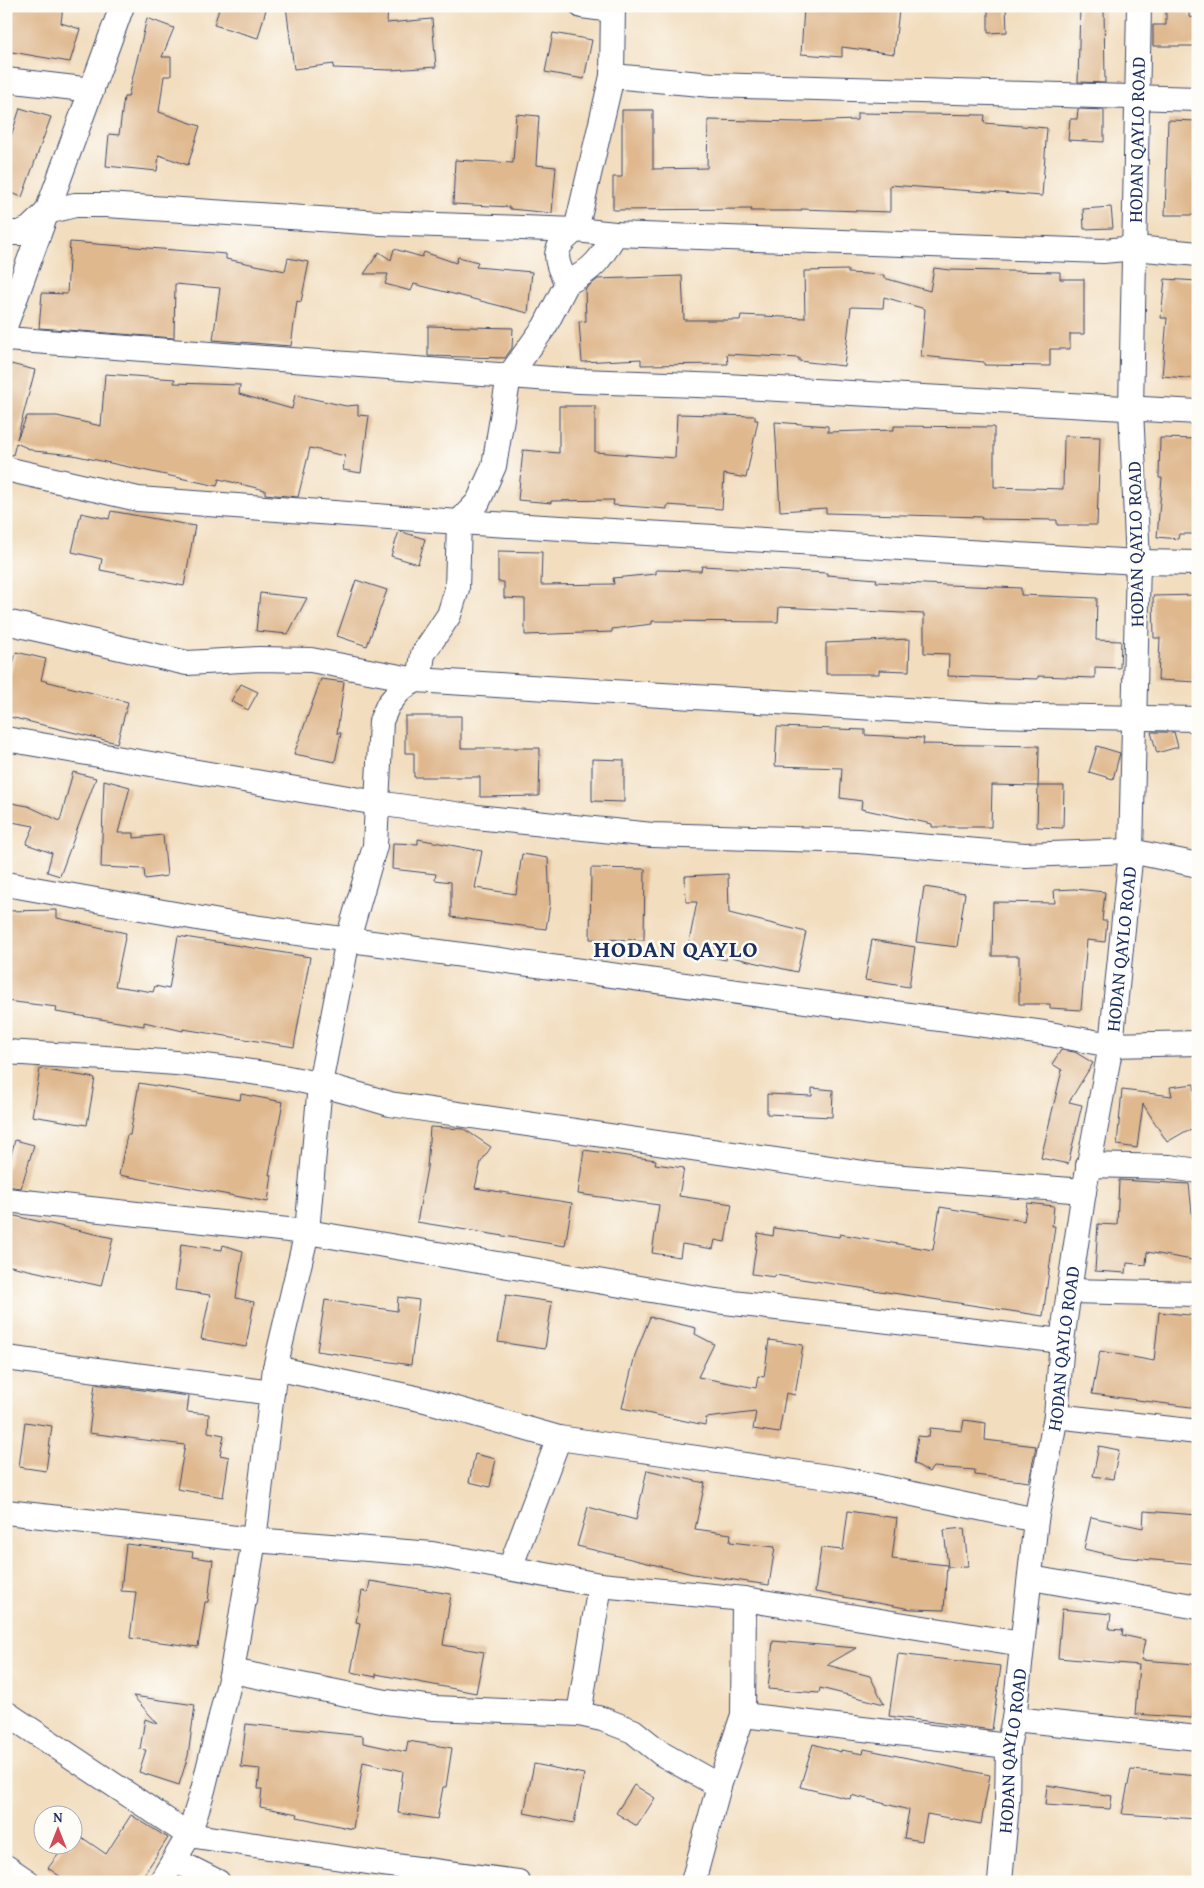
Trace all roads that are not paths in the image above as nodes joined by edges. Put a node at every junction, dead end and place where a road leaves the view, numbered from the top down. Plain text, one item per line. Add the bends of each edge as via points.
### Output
1 (122, 6) edge
2 (582, 6) edge
3 (1140, 6) edge
4 (613, 8) edge
5 (612, 76) junction
6 (6, 80) edge
7 (92, 90) junction
8 (1138, 97) junction
9 (1198, 99) edge
10 (47, 212) junction
11 (576, 230) junction
12 (6, 233) edge
13 (615, 234) junction
14 (1134, 248) junction
15 (1198, 254) edge
16 (566, 282) junction
17 (6, 324) edge
18 (6, 339) edge
19 (509, 376) junction
20 (1131, 409) junction
21 (1198, 412) edge
22 (6, 469) edge
23 (459, 522) junction
24 (1138, 562) junction
25 (1198, 563) edge
26 (6, 622) edge
27 (416, 680) junction
28 (1134, 718) junction
29 (1198, 719) edge
30 (6, 739) edge
31 (377, 803) junction
32 (1131, 851) junction
33 (1198, 865) edge
34 (6, 884) edge
35 (348, 939) junction
36 (1198, 1043) edge
37 (1111, 1045) junction
38 (6, 1052) edge
39 (320, 1084) junction
40 (1088, 1166) junction
41 (1198, 1171) edge
42 (1084, 1191) junction
43 (6, 1200) edge
44 (307, 1232) junction
45 (1069, 1291) junction
46 (1198, 1294) edge
47 (1062, 1341) junction
48 (6, 1358) edge
49 (275, 1368) junction
50 (272, 1393) junction
51 (1056, 1416) junction
52 (1198, 1432) edge
53 (559, 1438) junction
54 (6, 1512) edge
55 (1036, 1520) junction
56 (254, 1540) junction
57 (510, 1568) junction
58 (1031, 1578) junction
59 (600, 1585) junction
60 (744, 1599) junction
61 (1198, 1607) edge
62 (1022, 1644) junction
63 (232, 1671) junction
64 (6, 1713) edge
65 (579, 1714) junction
66 (743, 1715) junction
67 (1014, 1719) junction
68 (1198, 1738) edge
69 (1008, 1746) junction
70 (719, 1786) junction
71 (189, 1835) junction
72 (176, 1861) junction
73 (6, 1867) edge
74 (28, 1882) edge
75 (161, 1882) edge
76 (218, 1882) edge
77 (518, 1882) edge
78 (693, 1882) edge
79 (1000, 1882) edge

1 - 7 street
2 - 4 street
3 - 8 street, HODAN QAYLO ROAD
4 - 5 street
5 - 8 street via 712,85
5 - 11 street
6 - 7 street
7 - 10 street
8 - 9 street
8 - 14 street, HODAN QAYLO ROAD
10 - 11 street via 75,206 106,205 380,223
10 - 12 street via 29,229
10 - 17 street
11 - 13 street
11 - 16 street via 563,239 557,249 557,259
13 - 14 street via 1103,251
13 - 16 street via 602,258 584,274
14 - 15 street
14 - 20 street, HODAN QAYLO ROAD
16 - 19 street via 545,326
18 - 19 street
19 - 20 street
19 - 23 street via 494,466 478,502
20 - 21 street
20 - 24 street, HODAN QAYLO ROAD
22 - 23 street via 138,499
23 - 24 street
23 - 27 street via 456,589 449,615 423,654
24 - 25 street
24 - 28 street, HODAN QAYLO ROAD
26 - 27 street via 187,663 311,660
27 - 28 street via 989,715
27 - 31 street via 401,689 388,704 381,721
28 - 29 street
28 - 32 street, HODAN QAYLO ROAD
30 - 31 street
31 - 32 street via 652,835 858,841 1025,855
31 - 35 street via 375,846
32 - 33 street
32 - 37 street, HODAN QAYLO ROAD
34 - 35 street via 231,924
35 - 37 street
35 - 39 street
36 - 37 street
37 - 40 street, HODAN QAYLO ROAD
38 - 39 street via 169,1062
39 - 42 street via 390,1104 869,1173
39 - 44 street
40 - 41 street via 1170,1167
40 - 42 street, HODAN QAYLO ROAD
42 - 45 street, HODAN QAYLO ROAD
43 - 44 street
44 - 47 street via 716,1301
44 - 49 street
45 - 46 street
45 - 47 street, HODAN QAYLO ROAD
47 - 51 street, HODAN QAYLO ROAD
48 - 50 street
49 - 50 street
49 - 53 street via 426,1400
50 - 56 street
51 - 52 street
51 - 55 street, HODAN QAYLO ROAD
53 - 55 street via 842,1479
53 - 57 street
54 - 56 street
55 - 58 street, HODAN QAYLO ROAD
56 - 57 street via 432,1554
56 - 63 street
57 - 59 street
58 - 61 street
58 - 62 street, HODAN QAYLO ROAD
59 - 60 street
59 - 65 street
60 - 62 street
60 - 66 street
62 - 67 street, HODAN QAYLO ROAD
63 - 65 street via 386,1702 434,1708
63 - 71 street via 204,1790
64 - 71 street
65 - 70 street via 633,1731 662,1754
66 - 69 street
66 - 70 street
67 - 68 street
67 - 69 street, HODAN QAYLO ROAD
69 - 79 street, HODAN QAYLO ROAD
70 - 78 street
71 - 72 street
71 - 77 street
72 - 75 street
72 - 76 street
73 - 74 street

